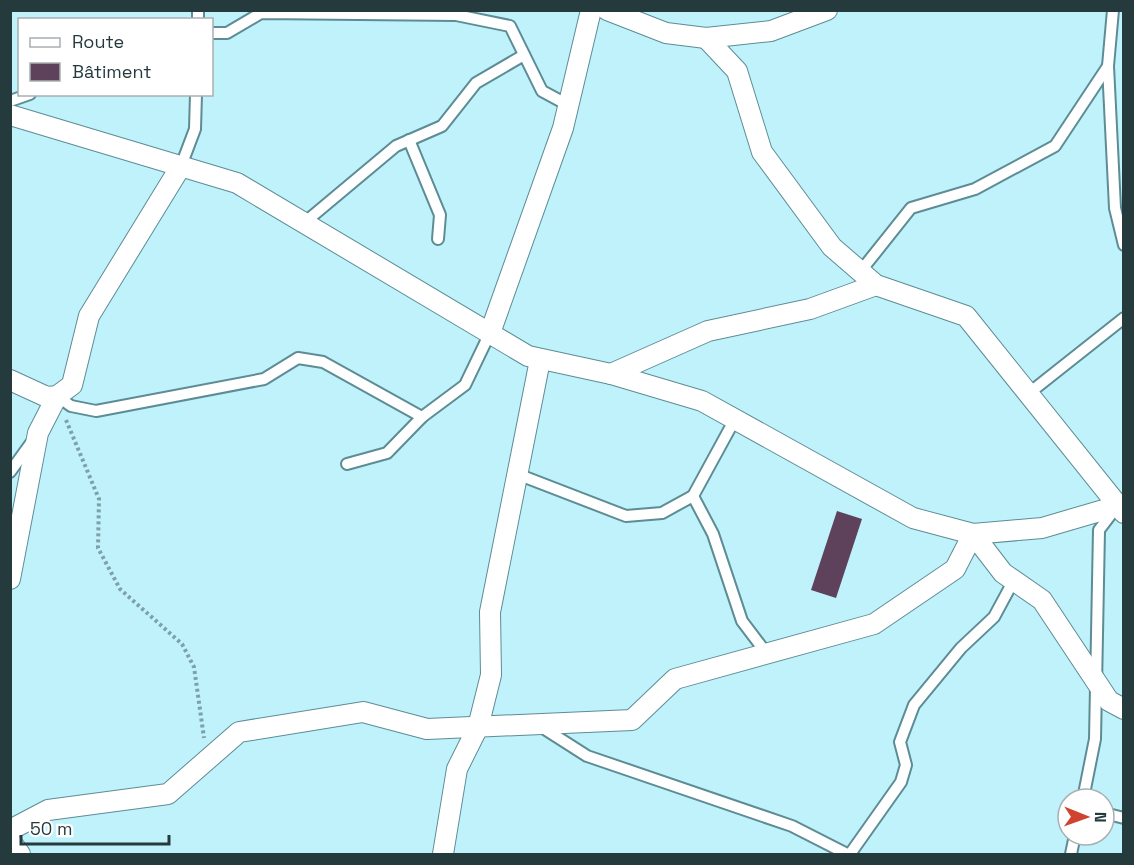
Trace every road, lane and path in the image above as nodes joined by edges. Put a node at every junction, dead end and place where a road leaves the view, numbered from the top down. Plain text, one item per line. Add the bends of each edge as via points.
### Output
1 (591, 10) edge
2 (607, 10) edge
3 (827, 10) edge
4 (1113, 10) edge
5 (213, 33) edge
6 (706, 38) junction
7 (524, 55) junction
8 (1108, 66) junction
9 (24, 96) edge
10 (196, 96) edge
11 (10, 101) edge
12 (568, 105) junction
13 (10, 115) edge
14 (409, 140) junction
15 (181, 166) junction
16 (304, 223) junction
17 (438, 239) dead end
18 (1124, 245) edge
19 (860, 272) junction
20 (876, 285) junction
21 (1124, 308) edge
22 (1122, 319) edge
23 (490, 333) junction
24 (540, 360) junction
25 (611, 374) junction
26 (10, 380) edge
27 (1028, 394) junction
28 (57, 396) junction
29 (422, 417) junction
30 (735, 419) junction
31 (38, 433) junction
32 (346, 464) dead end
33 (10, 472) edge
34 (517, 474) junction
35 (693, 496) junction
36 (1122, 506) edge
37 (973, 534) junction
38 (10, 579) edge
39 (1014, 580) junction
40 (767, 654) junction
41 (1095, 679) junction
42 (1124, 709) edge
43 (537, 725) junction
44 (478, 727) junction
45 (207, 760) junction
46 (1085, 787) edge
47 (10, 830) edge
48 (10, 841) edge
49 (20, 855) edge
50 (443, 855) edge
51 (849, 855) edge

1 - 12 street
2 - 6 street via 666,33
3 - 6 street via 771,31
4 - 8 lane
5 - 7 lane via 227,33 261,13 456,15 510,26
6 - 19 street via 737,71 762,152 832,247
7 - 12 lane via 542,91
7 - 14 lane via 476,82 442,126
8 - 18 lane via 1115,208
8 - 19 lane via 1055,146 975,189 911,208
9 - 11 lane
10 - 15 lane via 195,129
12 - 23 street
13 - 15 street
14 - 16 lane via 396,146
14 - 17 lane via 440,215
15 - 16 street via 237,183
15 - 28 street via 89,316 72,385
16 - 23 street
19 - 20 street
20 - 25 street via 810,309 708,331
20 - 27 street via 966,316
21 - 22 lane
22 - 27 lane
23 - 24 street
23 - 29 lane via 465,385
24 - 25 street
24 - 34 street
25 - 30 street via 702,401
26 - 28 street via 47,397
27 - 36 street
28 - 29 lane via 71,406 96,411 264,379 298,358 323,362
28 - 31 street
28 - 45 path via 99,499 98,548 120,589 182,644 194,667
29 - 32 lane via 387,453
30 - 35 lane
30 - 37 street via 913,518
31 - 33 lane
31 - 38 street
34 - 35 lane via 626,516 662,513
34 - 44 street via 490,612 491,675
35 - 40 lane via 713,534 742,621
36 - 37 street via 1042,528
36 - 41 lane via 1099,530
37 - 39 street via 1003,573
37 - 40 street via 955,569 874,624
39 - 41 street via 1042,600
39 - 51 lane via 994,617 961,648 914,705 900,742 906,765 901,782
40 - 43 street via 675,679 632,720
41 - 42 street via 1110,701
41 - 46 lane via 1095,739
43 - 44 street
43 - 51 lane via 587,756 792,826
44 - 45 street via 427,729 363,712 239,732
44 - 50 street via 457,770
45 - 47 street via 168,794 48,810
48 - 49 street

